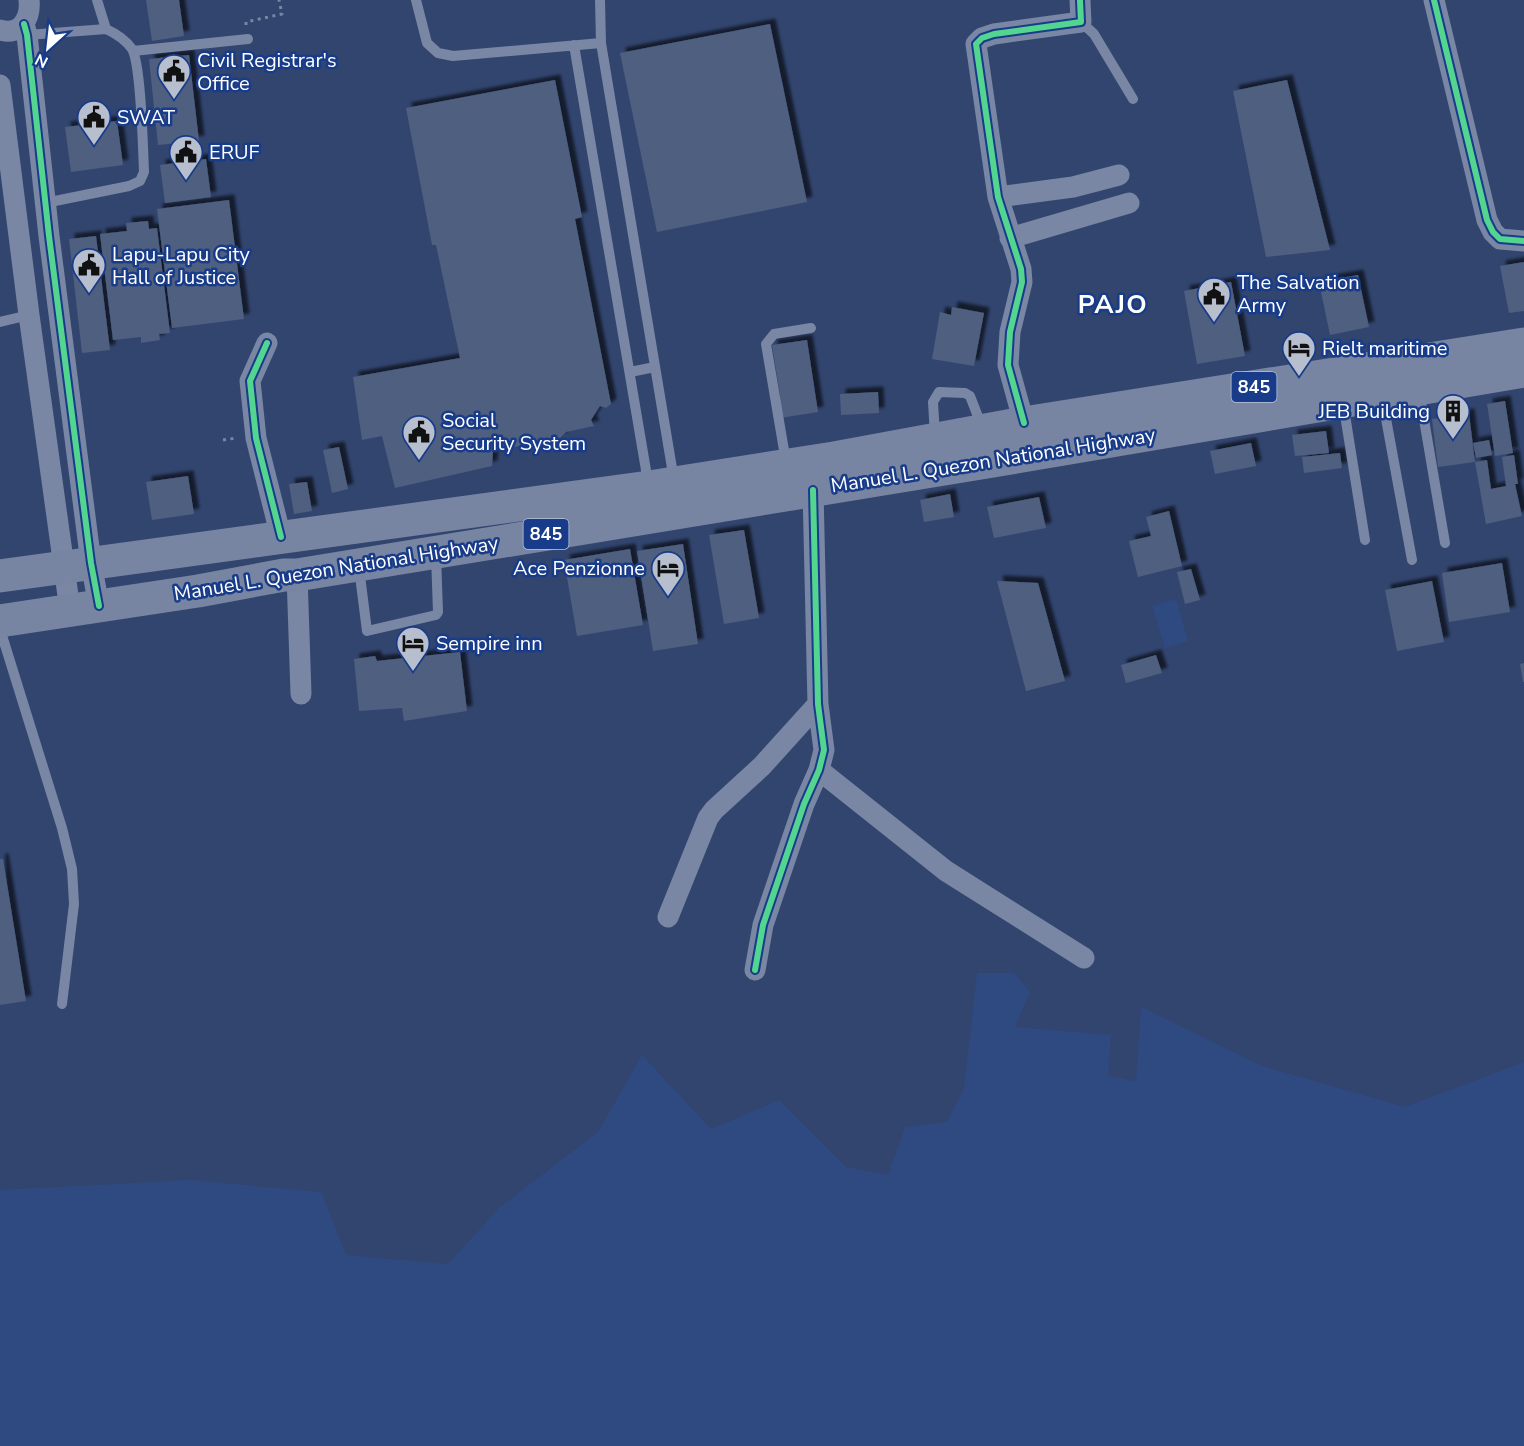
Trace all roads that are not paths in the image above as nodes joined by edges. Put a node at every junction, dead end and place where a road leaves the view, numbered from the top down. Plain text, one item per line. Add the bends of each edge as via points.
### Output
1 (29, 0) edge
2 (97, 0) edge
3 (417, 0) edge
4 (600, 0) edge
5 (1080, 0) edge
6 (1434, 0) edge
7 (1081, 22) junction
8 (106, 29) junction
9 (0, 30) edge
10 (26, 30) junction
11 (248, 39) road end
12 (601, 43) junction
13 (574, 45) junction
14 (133, 51) junction
15 (0, 85) edge
16 (1133, 99) dead end
17 (5, 165) edge
18 (1119, 175) dead end
19 (998, 197) junction
20 (1129, 202) dead end
21 (45, 203) junction
22 (49, 236) junction
23 (1010, 238) junction
24 (1524, 241) edge
25 (20, 242) junction
26 (29, 315) junction
27 (0, 322) edge
28 (811, 328) dead end
29 (267, 343) dead end
30 (1524, 344) edge
31 (655, 367) junction
32 (1524, 371) edge
33 (630, 372) junction
34 (1524, 385) edge
35 (1421, 402) junction
36 (1384, 408) junction
37 (1293, 410) junction
38 (1345, 415) junction
39 (1024, 423) junction
40 (936, 439) junction
41 (988, 446) junction
42 (786, 465) junction
43 (662, 485) junction
44 (813, 490) junction
45 (281, 537) junction
46 (1365, 540) dead end
47 (1445, 543) dead end
48 (436, 551) junction
49 (1412, 560) dead end
50 (77, 565) junction
51 (359, 565) junction
52 (297, 575) junction
53 (0, 576) edge
54 (84, 608) junction
55 (0, 621) edge
56 (0, 629) edge
57 (301, 694) dead end
58 (818, 704) junction
59 (819, 770) junction
60 (668, 917) dead end
61 (1084, 958) dead end
62 (755, 970) dead end
63 (62, 1004) dead end

1 - 10 street
2 - 8 lane
3 - 13 lane via 427,44 438,53 453,56
4 - 12 lane
5 - 7 street
6 - 24 street via 1487,220 1500,239
7 - 16 lane via 1094,34
7 - 19 street via 994,34 976,44
8 - 10 lane
8 - 14 lane via 117,34
9 - 10 street
10 - 21 street
11 - 14 lane
12 - 13 lane
12 - 31 lane
13 - 33 lane
14 - 21 lane via 144,172 140,181
15 - 17 street
17 - 25 street
18 - 19 street via 1073,187
19 - 23 street
20 - 23 street
21 - 22 street
22 - 25 street
22 - 50 street
23 - 39 street via 1022,282 1010,332 1008,365
25 - 26 street
26 - 27 lane
26 - 50 street
28 - 42 lane via 774,334 766,344
29 - 45 street via 250,381 256,438
30 - 39 main road, Manuel L. Quezon National Highway / 845
31 - 33 lane
31 - 43 lane
32 - 37 main road, Manuel L. Quezon National Highway / 845
33 - 43 lane
34 - 35 main road
35 - 36 main road
35 - 47 lane
36 - 38 main road
36 - 49 lane
37 - 38 main road via 1308,421
37 - 41 main road, Manuel L. Quezon National Highway / 845
38 - 46 lane
39 - 41 main road, Manuel L. Quezon National Highway / 845
40 - 41 main road, Manuel L. Quezon National Highway / 845
40 - 41 lane via 933,402 939,392 965,393 970,396
40 - 42 main road, Manuel L. Quezon National Highway / 845
41 - 44 main road, Manuel L. Quezon National Highway / 845
42 - 43 main road, Manuel L. Quezon National Highway / 845
43 - 45 main road, Manuel L. Quezon National Highway / 845
44 - 48 main road, Manuel L. Quezon National Highway / 845
44 - 58 street
45 - 50 main road, Manuel L. Quezon National Highway / 845
48 - 51 main road, Manuel L. Quezon National Highway / 845
48 - 51 lane via 436,615 367,631
50 - 53 main road, Manuel L. Quezon National Highway / 845
50 - 54 street
50 - 54 street
51 - 52 main road, Manuel L. Quezon National Highway / 845
52 - 54 main road, Manuel L. Quezon National Highway / 845
52 - 57 street
54 - 55 main road, Manuel L. Quezon National Highway / 845
56 - 63 lane via 72,869 74,904
58 - 59 street via 824,750
58 - 60 street via 708,818
59 - 61 street via 946,871
59 - 62 street via 764,925

